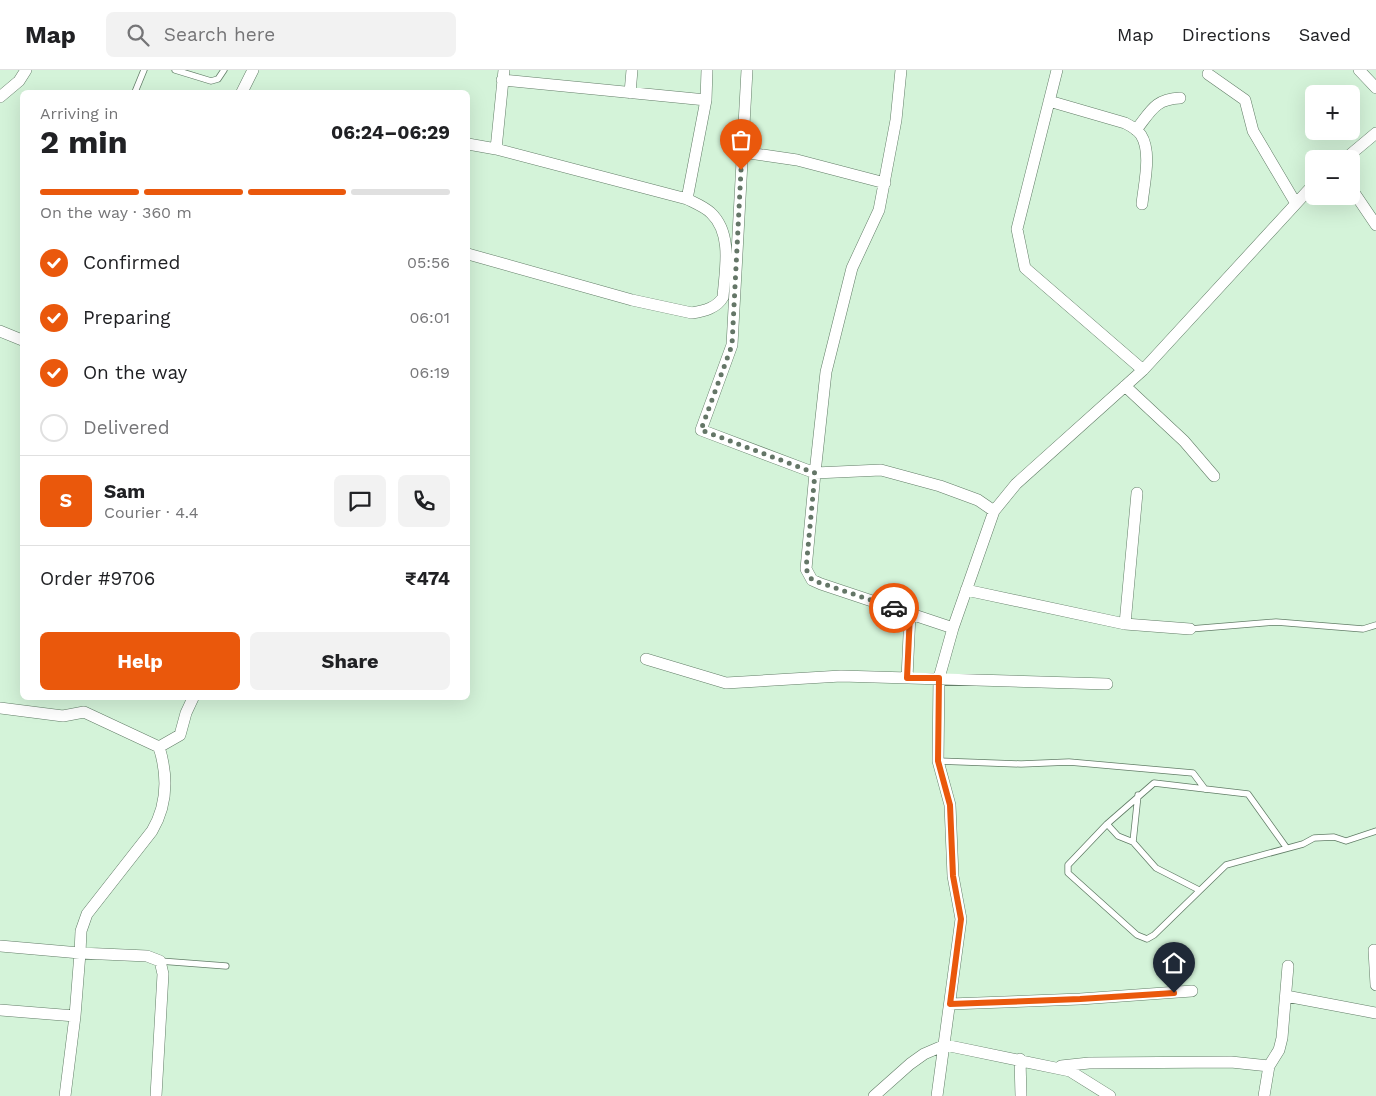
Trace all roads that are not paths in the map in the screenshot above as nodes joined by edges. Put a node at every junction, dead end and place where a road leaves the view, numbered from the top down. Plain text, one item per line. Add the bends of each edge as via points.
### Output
1 (26, 70) edge
2 (144, 70) edge
3 (175, 70) edge
4 (224, 70) edge
5 (253, 70) edge
6 (632, 70) edge
7 (707, 70) edge
8 (747, 70) edge
9 (901, 70) edge
10 (1057, 70) edge
11 (1359, 70) edge
12 (1208, 74) dead end
13 (503, 75) edge
14 (1376, 88) edge
15 (137, 90) edge
16 (243, 90) edge
17 (630, 93) junction
18 (0, 97) edge
19 (1180, 98) dead end
20 (706, 100) junction
21 (1050, 101) junction
22 (1136, 130) junction
23 (1376, 133) edge
24 (470, 144) edge
25 (496, 149) junction
26 (1355, 150) edge
27 (742, 152) junction
28 (885, 183) junction
29 (1305, 193) edge
30 (687, 199) junction
31 (1360, 201) edge
32 (1295, 202) junction
33 (1142, 204) dead end
34 (1376, 225) edge
35 (470, 255) edge
36 (0, 331) edge
37 (20, 339) edge
38 (1143, 370) junction
39 (1125, 386) junction
40 (815, 473) junction
41 (1214, 476) dead end
42 (1137, 493) dead end
43 (994, 511) junction
44 (966, 590) junction
45 (910, 614) junction
46 (1125, 624) junction
47 (1376, 625) edge
48 (953, 628) junction
49 (1190, 629) joint
50 (646, 658) dead end
51 (907, 678) junction
52 (939, 678) junction
53 (1107, 684) dead end
54 (192, 700) edge
55 (0, 708) edge
56 (159, 747) junction
57 (938, 761) junction
58 (1205, 789) junction
59 (1138, 795) junction
60 (1106, 824) junction
61 (1376, 831) edge
62 (1133, 842) junction
63 (1286, 847) junction
64 (1199, 890) junction
65 (0, 946) edge
66 (1374, 950) dead end
67 (80, 952) junction
68 (160, 961) junction
69 (226, 966) dead end
70 (1288, 966) dead end
71 (1376, 985) edge
72 (1192, 991) dead end
73 (1286, 996) junction
74 (950, 1004) junction
75 (0, 1010) edge
76 (1376, 1013) edge
77 (75, 1016) junction
78 (945, 1045) junction
79 (1020, 1059) junction
80 (1269, 1066) junction
81 (1056, 1067) junction
82 (879, 1094) edge
83 (65, 1096) edge
84 (156, 1096) edge
85 (937, 1096) edge
86 (1021, 1096) edge
87 (1110, 1096) edge
88 (1264, 1096) edge

1 - 18 street via 19,81
2 - 15 lane
3 - 4 lane via 211,82 218,79
5 - 16 street
6 - 17 street
7 - 20 street
8 - 27 street
9 - 28 street
10 - 21 street
11 - 14 street
12 - 32 street via 1245,100 1253,131
13 - 17 street
13 - 25 street
17 - 20 street
19 - 22 street via 1158,102
20 - 30 street
21 - 22 street via 1125,123
21 - 38 street via 1017,229 1025,268
22 - 33 street via 1145,146
23 - 26 street
24 - 25 street
25 - 30 street
27 - 28 street via 797,160
27 - 40 street via 732,345 701,430
28 - 40 street via 879,210 852,268 840,312 826,372
29 - 32 street
30 - 35 street via 711,212 726,242 723,297 719,304 702,311 692,313 632,300
31 - 34 street
32 - 38 street
36 - 37 street
38 - 39 street
39 - 41 street via 1184,441
39 - 43 street via 1016,484
40 - 43 street via 881,470 940,486 978,500
40 - 45 street via 808,576 821,584
42 - 46 street
43 - 44 street
44 - 46 street
44 - 48 street
45 - 48 street
45 - 51 street
46 - 49 street
47 - 49 lane via 1362,629 1276,622
48 - 52 street
50 - 51 street via 726,683 841,676
51 - 52 street
52 - 53 street
52 - 57 street
54 - 56 street via 180,735
55 - 56 street via 63,716 84,712
56 - 67 street via 166,783 160,817 87,914 80,931
57 - 58 lane via 1069,762 1174,771 1193,773
57 - 74 street via 950,805 953,876 961,919
58 - 59 lane via 1154,784
58 - 63 lane via 1248,794
59 - 60 lane
59 - 62 lane
60 - 62 lane via 1118,836
60 - 64 lane via 1068,864 1068,873 1137,935 1147,939 1154,935
61 - 63 lane via 1346,841 1334,837 1314,838
62 - 64 lane via 1156,868
63 - 64 lane via 1226,865
65 - 67 street
66 - 71 street
67 - 68 street via 147,956
67 - 77 street
68 - 69 lane
68 - 84 street via 163,974
70 - 73 street
72 - 74 street
73 - 76 street
73 - 80 street via 1282,1038
74 - 78 street
75 - 77 street
77 - 83 street
78 - 79 street
78 - 82 street via 924,1054
78 - 85 street
79 - 81 street
79 - 86 street
80 - 81 street via 1231,1062 1089,1063
80 - 88 street
81 - 87 street via 1082,1077

